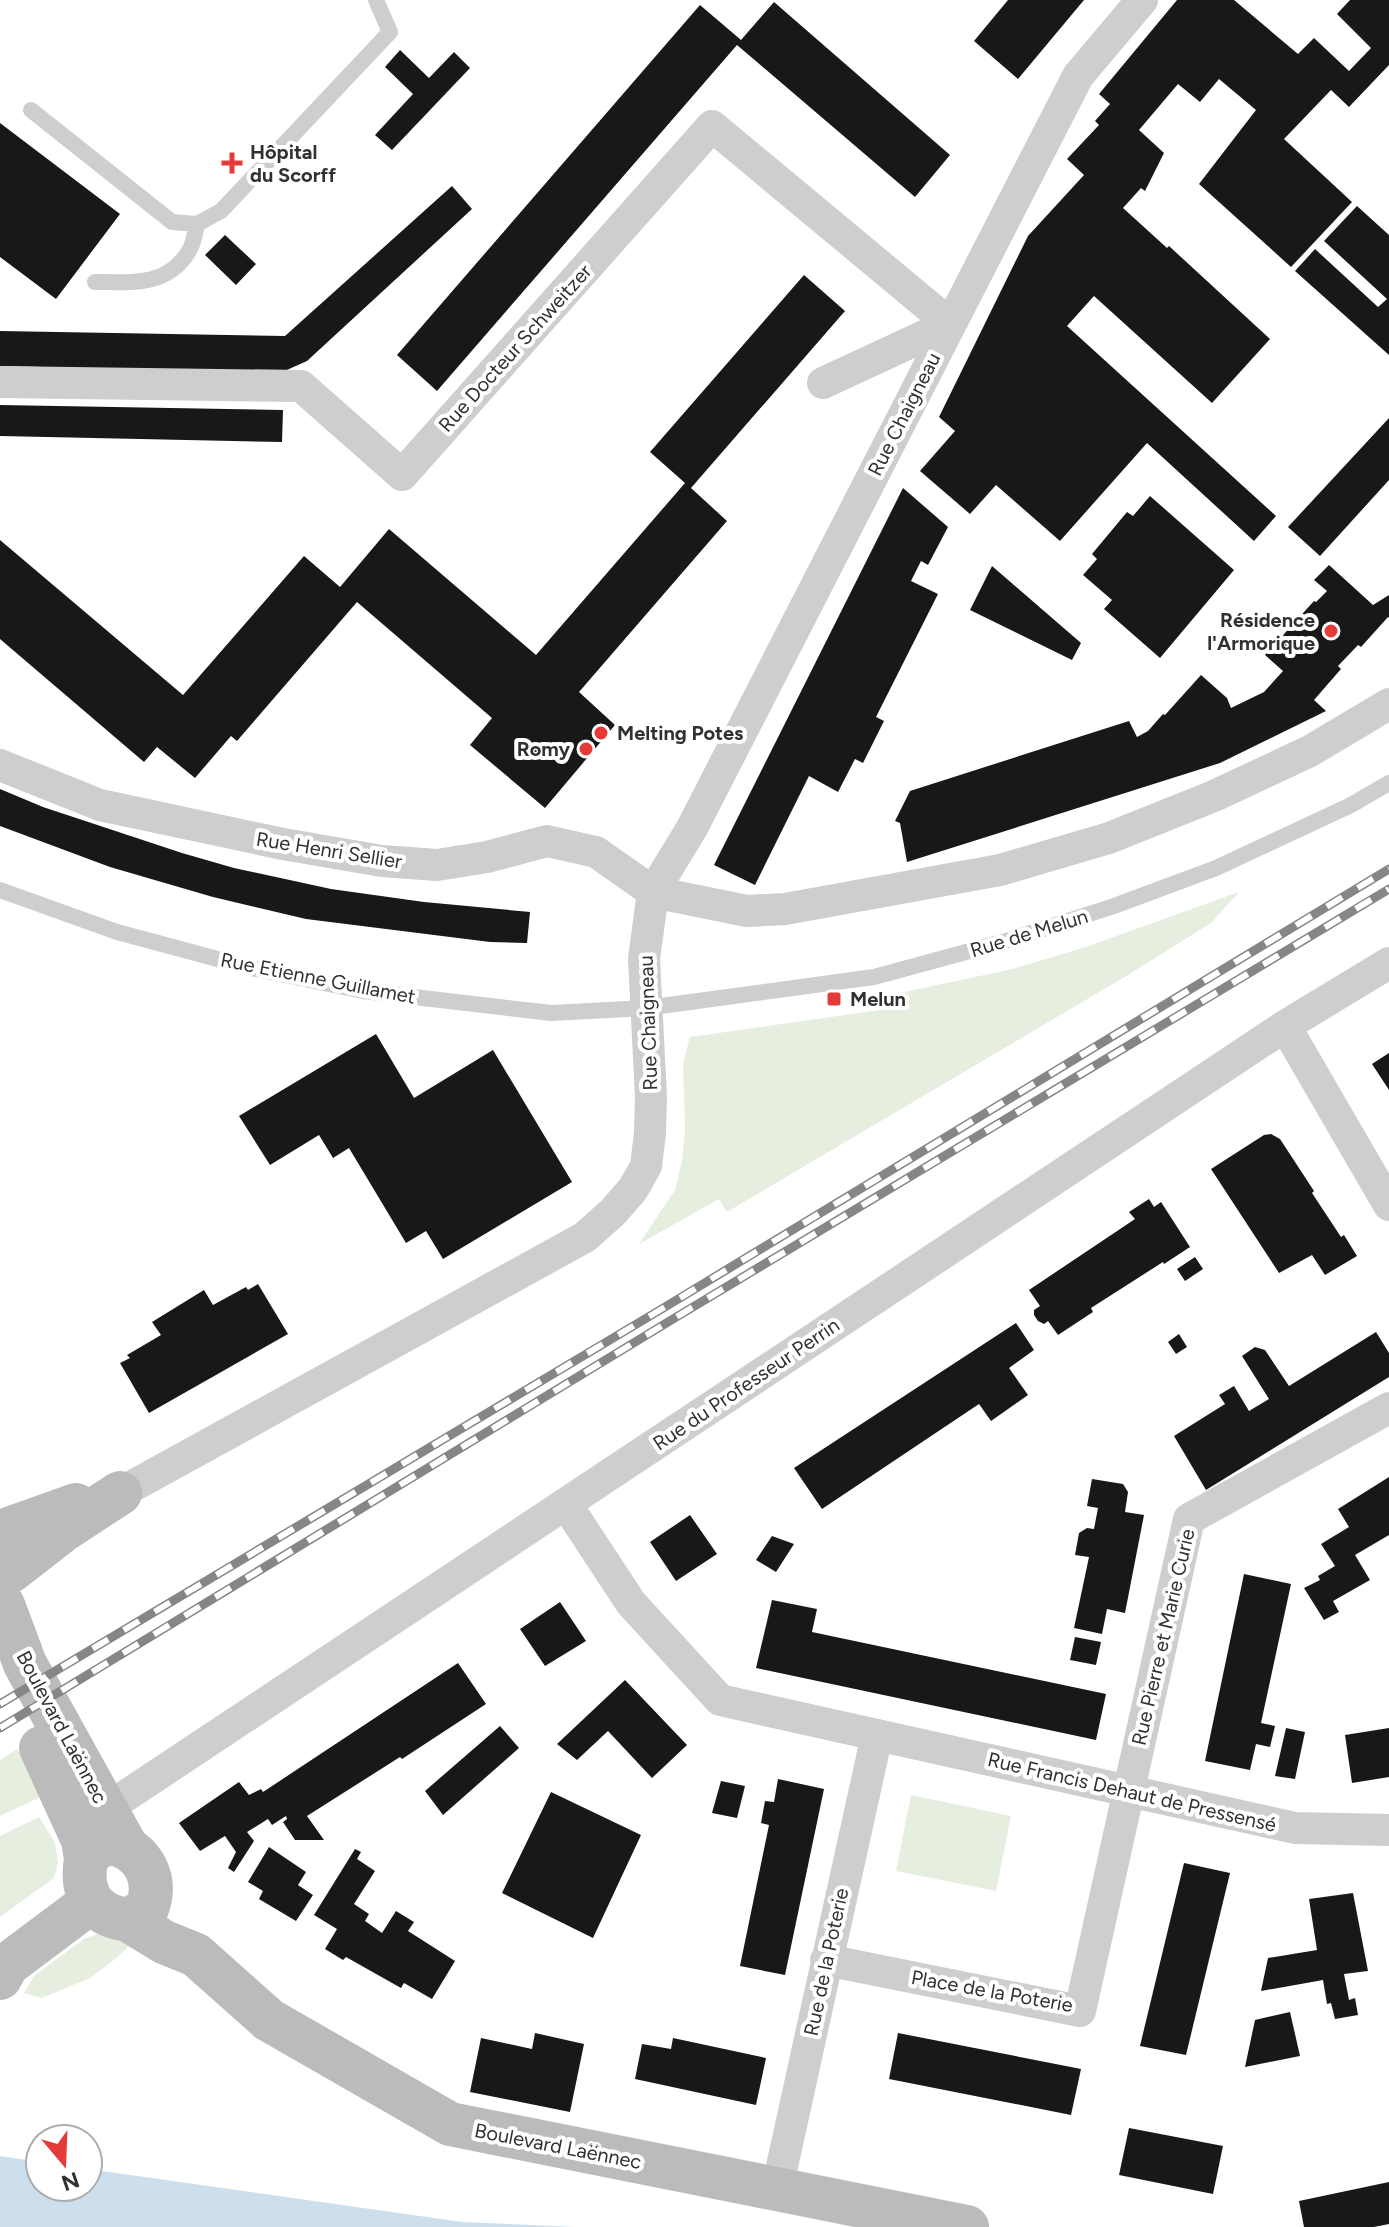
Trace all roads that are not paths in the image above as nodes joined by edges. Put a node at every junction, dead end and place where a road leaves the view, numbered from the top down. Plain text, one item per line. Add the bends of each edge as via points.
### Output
1 (376, 0) edge
2 (1142, 0) edge
3 (31, 110) dead end
4 (197, 224) junction
5 (95, 282) dead end
6 (950, 324) junction
7 (0, 382) edge
8 (823, 383) dead end
9 (1389, 704) edge
10 (0, 765) edge
11 (1389, 783) edge
12 (0, 890) edge
13 (653, 892) junction
14 (1389, 963) edge
15 (646, 1008) junction
16 (1285, 1026) junction
17 (1389, 1205) edge
18 (1389, 1408) edge
19 (120, 1493) joint
20 (566, 1504) junction
21 (3, 1574) edge
22 (0, 1677) edge
23 (877, 1735) junction
24 (1129, 1791) junction
25 (106, 1809) junction
26 (1389, 1830) edge
27 (106, 1853) junction
28 (124, 1903) junction
29 (826, 1960) junction
30 (2, 1966) edge
31 (777, 2189) junction
32 (967, 2227) edge

1 - 4 lane via 390,32 221,211
2 - 6 street, Rue Chaigneau via 1078,76
3 - 4 lane via 172,222
4 - 5 lane via 191,248 170,273 141,282
6 - 7 street, Rue Docteur Schweitzer via 712,126 402,475 301,386
6 - 8 street
6 - 13 street, Rue Chaigneau via 692,828
9 - 13 street via 1310,751 1214,796 1109,838 1000,870 785,909 747,911
10 - 13 street, Rue Henri Sellier via 100,805 382,861 437,865 547,841 596,852
11 - 15 lane, Rue de Melun via 1216,868 1003,942 874,977
12 - 15 lane, Rue Etienne Guillamet via 117,932 363,991 551,1013
13 - 15 street, Rue Chaigneau via 644,959
14 - 16 street, Rue du Professeur Perrin
15 - 19 street, Rue Chaigneau via 651,1097 646,1166 613,1212 585,1237
16 - 17 street
16 - 20 street, Rue du Professeur Perrin
18 - 24 street, Rue Pierre et Marie Curie via 1189,1519
19 - 21 main road, Rue Chaigneau
20 - 23 street, Rue Francis Dehaut de Pressensé via 631,1603 720,1700
20 - 25 street, Rue du Professeur Perrin
21 - 25 main road, Boulevard Laënnec via 25,1664
22 - 27 main road, Boulevard Laënnec via 38,1742 83,1840
23 - 24 street, Rue Francis Dehaut de Pressensé
23 - 29 street, Rue de la Poterie
24 - 26 street, Rue Francis Dehaut de Pressensé via 1295,1828
24 - 29 street, Place de la Poterie via 1080,2011
25 - 27 main road, Boulevard Laënnec
27 - 28 main road via 84,1881
27 - 28 main road via 135,1853 146,1869
28 - 30 main road
28 - 31 main road, Boulevard Laënnec via 164,1942 196,1955 269,2020 450,2124
29 - 31 street, Rue de la Poterie
31 - 32 main road, Boulevard Laënnec

